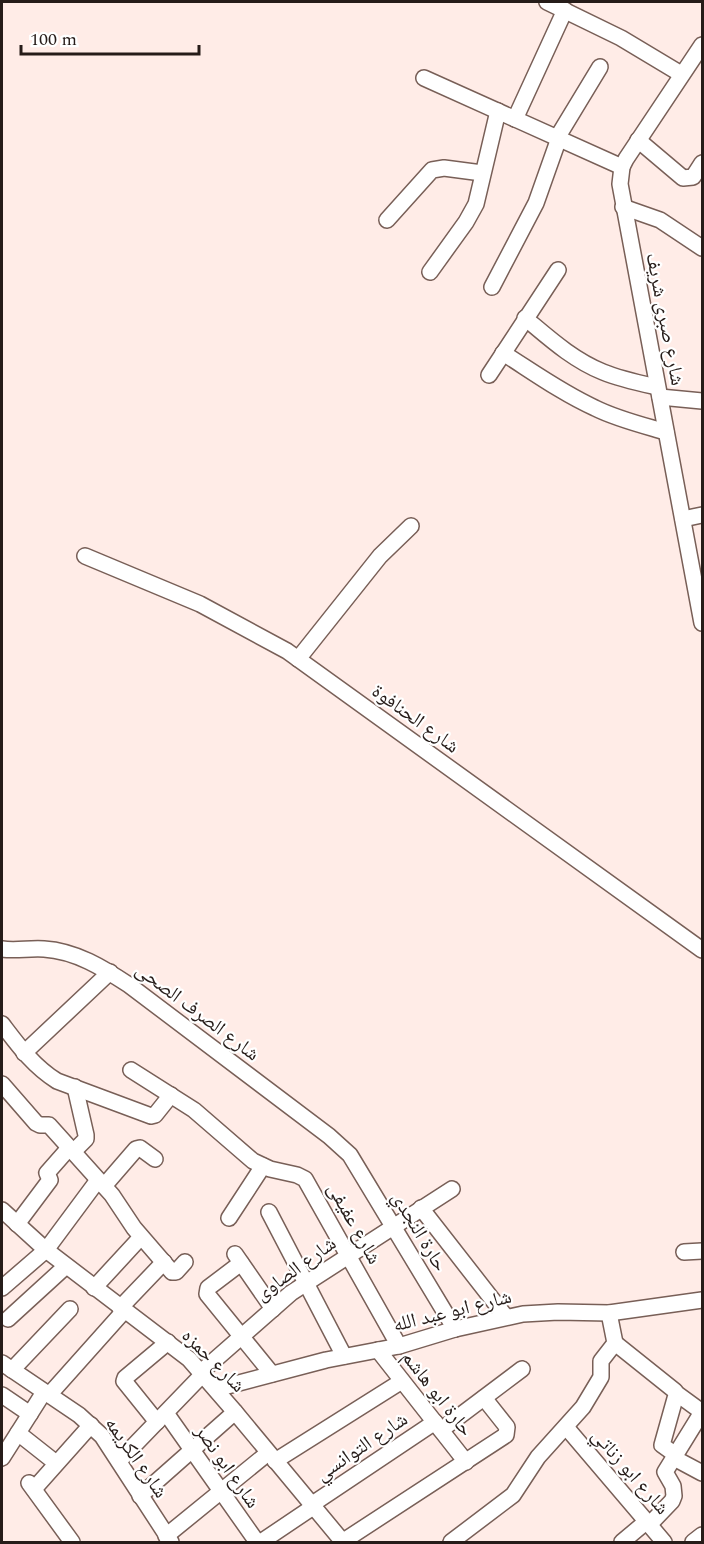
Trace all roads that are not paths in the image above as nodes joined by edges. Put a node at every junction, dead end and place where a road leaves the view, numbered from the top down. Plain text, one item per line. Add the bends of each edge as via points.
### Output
1 (547, 2) edge
2 (565, 10) junction
3 (702, 45) edge
4 (600, 67) dead end
5 (681, 74) junction
6 (424, 78) dead end
7 (498, 111) junction
8 (514, 119) junction
9 (558, 138) junction
10 (638, 140) junction
11 (702, 163) edge
12 (622, 167) junction
13 (482, 173) junction
14 (623, 207) junction
15 (387, 220) dead end
16 (702, 248) edge
17 (558, 270) dead end
18 (430, 272) dead end
19 (492, 287) dead end
20 (525, 318) junction
21 (502, 352) junction
22 (489, 375) dead end
23 (659, 392) junction
24 (702, 401) edge
25 (666, 432) junction
26 (702, 514) edge
27 (683, 519) junction
28 (411, 526) dead end
29 (85, 556) dead end
30 (697, 572) edge
31 (702, 617) edge
32 (298, 659) junction
33 (2, 949) edge
34 (702, 950) edge
35 (110, 972) junction
36 (3, 1028) edge
37 (24, 1053) junction
38 (131, 1070) dead end
39 (2, 1084) edge
40 (75, 1087) junction
41 (171, 1095) junction
42 (71, 1150) junction
43 (350, 1155) joint
44 (154, 1159) dead end
45 (263, 1166) junction
46 (101, 1183) junction
47 (452, 1189) dead end
48 (421, 1208) junction
49 (2, 1210) edge
50 (269, 1212) dead end
51 (229, 1218) dead end
52 (17, 1224) junction
53 (393, 1226) junction
54 (141, 1238) junction
55 (46, 1250) junction
56 (702, 1251) edge
57 (684, 1252) dead end
58 (348, 1254) junction
59 (164, 1262) junction
60 (185, 1262) dead end
61 (66, 1266) junction
62 (306, 1283) junction
63 (2, 1288) edge
64 (94, 1288) junction
65 (702, 1300) edge
66 (70, 1309) dead end
67 (273, 1309) junction
68 (122, 1310) junction
69 (609, 1313) junction
70 (506, 1317) junction
71 (8, 1319) dead end
72 (455, 1329) junction
73 (242, 1336) junction
74 (168, 1342) junction
75 (615, 1342) junction
76 (399, 1346) junction
77 (378, 1350) junction
78 (344, 1356) junction
79 (7, 1366) edge
80 (522, 1369) dead end
81 (202, 1373) junction
82 (272, 1374) junction
83 (402, 1381) junction
84 (216, 1389) junction
85 (676, 1393) junction
86 (47, 1394) junction
87 (2, 1395) edge
88 (484, 1398) junction
89 (701, 1407) edge
90 (235, 1412) junction
91 (30, 1414) junction
92 (162, 1418) junction
93 (91, 1425) junction
94 (438, 1426) junction
95 (566, 1427) junction
96 (18, 1433) junction
97 (192, 1452) junction
98 (675, 1456) junction
99 (272, 1457) junction
100 (2, 1458) edge
101 (119, 1461) junction
102 (466, 1462) junction
103 (56, 1464) junction
104 (702, 1473) edge
105 (221, 1491) junction
106 (140, 1496) junction
107 (312, 1506) junction
108 (649, 1522) junction
109 (702, 1535) edge
110 (169, 1539) edge
111 (338, 1540) edge
112 (72, 1542) edge
113 (259, 1542) edge
114 (451, 1542) edge
115 (622, 1542) edge
116 (664, 1542) edge
117 (693, 1542) edge

1 - 2 street
2 - 5 street
2 - 8 street
3 - 5 street
4 - 9 street
5 - 10 street
6 - 7 street
7 - 8 street
7 - 13 street
8 - 9 street
9 - 12 street
9 - 19 street via 536,203
10 - 11 street via 683,178 693,177
10 - 12 street
12 - 14 street, شارع صبرى شريف
13 - 15 street via 432,170
13 - 18 street via 476,204
14 - 16 street via 660,220
14 - 23 street, شارع صبرى شريف
17 - 20 street
20 - 21 street
20 - 23 street via 588,365
21 - 22 street
21 - 25 street via 595,408
23 - 24 street
23 - 25 street, شارع صبرى شريف
25 - 27 street, شارع صبرى شريف
26 - 27 street
27 - 30 street, شارع صبرى شريف
28 - 32 street via 380,556
29 - 32 street, شارع الحنافوة via 200,604
30 - 31 street, شارع صبرى شريف
32 - 34 street, شارع الحنافوة
33 - 35 street, شارع الصرف الصحى via 58,951
35 - 37 street
35 - 43 street, شارع الصرف الصحى
36 - 37 street
37 - 40 street via 45,1073
38 - 41 street, شارع عفيفى
39 - 42 street via 36,1123 49,1125
40 - 41 street via 151,1116
40 - 42 street via 86,1135
41 - 45 street, شارع عفيفى
42 - 46 street
42 - 52 street via 47,1173 50,1180
43 - 53 street, حارة النجدي
44 - 46 street via 136,1149
45 - 51 street
45 - 58 street, شارع عفيفى via 305,1179
46 - 54 street
46 - 55 street
47 - 48 street, شارع الصاوى
48 - 53 street, شارع الصاوى
48 - 70 street
49 - 52 street, شارع حمزه
50 - 62 street
52 - 55 street, شارع حمزه
53 - 58 street, شارع الصاوى
53 - 72 street, حارة النجدي
54 - 59 street
54 - 64 street
55 - 61 street, شارع حمزه
55 - 63 street
56 - 57 street
58 - 62 street, شارع الصاوى
58 - 76 street, شارع عفيفى
59 - 60 street via 174,1272
59 - 68 street
61 - 64 street, شارع حمزه
61 - 71 street
62 - 67 street, شارع الصاوى
62 - 78 street
64 - 68 street, شارع حمزه
65 - 69 street, شارع ابو عبد الله
66 - 79 street
67 - 73 street, شارع الصاوى
67 - 73 street via 238,1258 206,1292
68 - 74 street, شارع حمزه
68 - 86 street
69 - 70 street, شارع ابو عبد الله
69 - 75 street
70 - 72 street, شارع ابو عبد الله
72 - 76 street, شارع ابو عبد الله
73 - 81 street, شارع الصاوى
73 - 82 street
74 - 81 street, شارع حمزه
74 - 92 street, شارع ابو نصر via 124,1381
75 - 85 street
75 - 95 street via 601,1361 600,1379
76 - 77 street, شارع ابو عبد الله
77 - 78 street, شارع ابو عبد الله
77 - 83 street, حارة ابو هاشم
78 - 82 street, شارع ابو عبد الله
79 - 86 street, شارع الكريمه
80 - 88 street, شارع التوانسي
81 - 84 street, شارع حمزه
81 - 92 street, شارع الصاوى
82 - 84 street, شارع ابو عبد الله
83 - 94 street, حارة ابو هاشم
83 - 99 street
84 - 90 street, شارع حمزه
85 - 89 street
85 - 98 street via 662,1445
86 - 91 street
86 - 93 street, شارع الكريمه
87 - 91 street
88 - 94 street, شارع التوانسي
88 - 102 street via 507,1431 503,1438
89 - 98 street via 701,1416
90 - 97 street
90 - 99 street, شارع حمزه
91 - 96 street
92 - 97 street, شارع ابو نصر
92 - 101 street, شارع الصاوى
93 - 101 street, شارع الكريمه
93 - 103 street
94 - 102 street, حارة ابو هاشم
94 - 107 street, شارع التوانسي
95 - 108 street, شارع ابو زناتي
95 - 114 street via 538,1457 513,1495
96 - 100 street
96 - 103 street
97 - 105 street, شارع ابو نصر
97 - 106 street
98 - 104 street
98 - 108 street via 665,1472 674,1496
99 - 105 street
99 - 107 street, شارع حمزه
101 - 106 street, شارع الكريمه
102 - 111 street
103 - 112 street via 31,1486
105 - 110 street
105 - 113 street, شارع ابو نصر
106 - 110 street, شارع الكريمه
107 - 111 street, شارع حمزه
107 - 113 street, شارع التوانسي
108 - 115 street
108 - 116 street, شارع ابو زناتي
109 - 117 street

